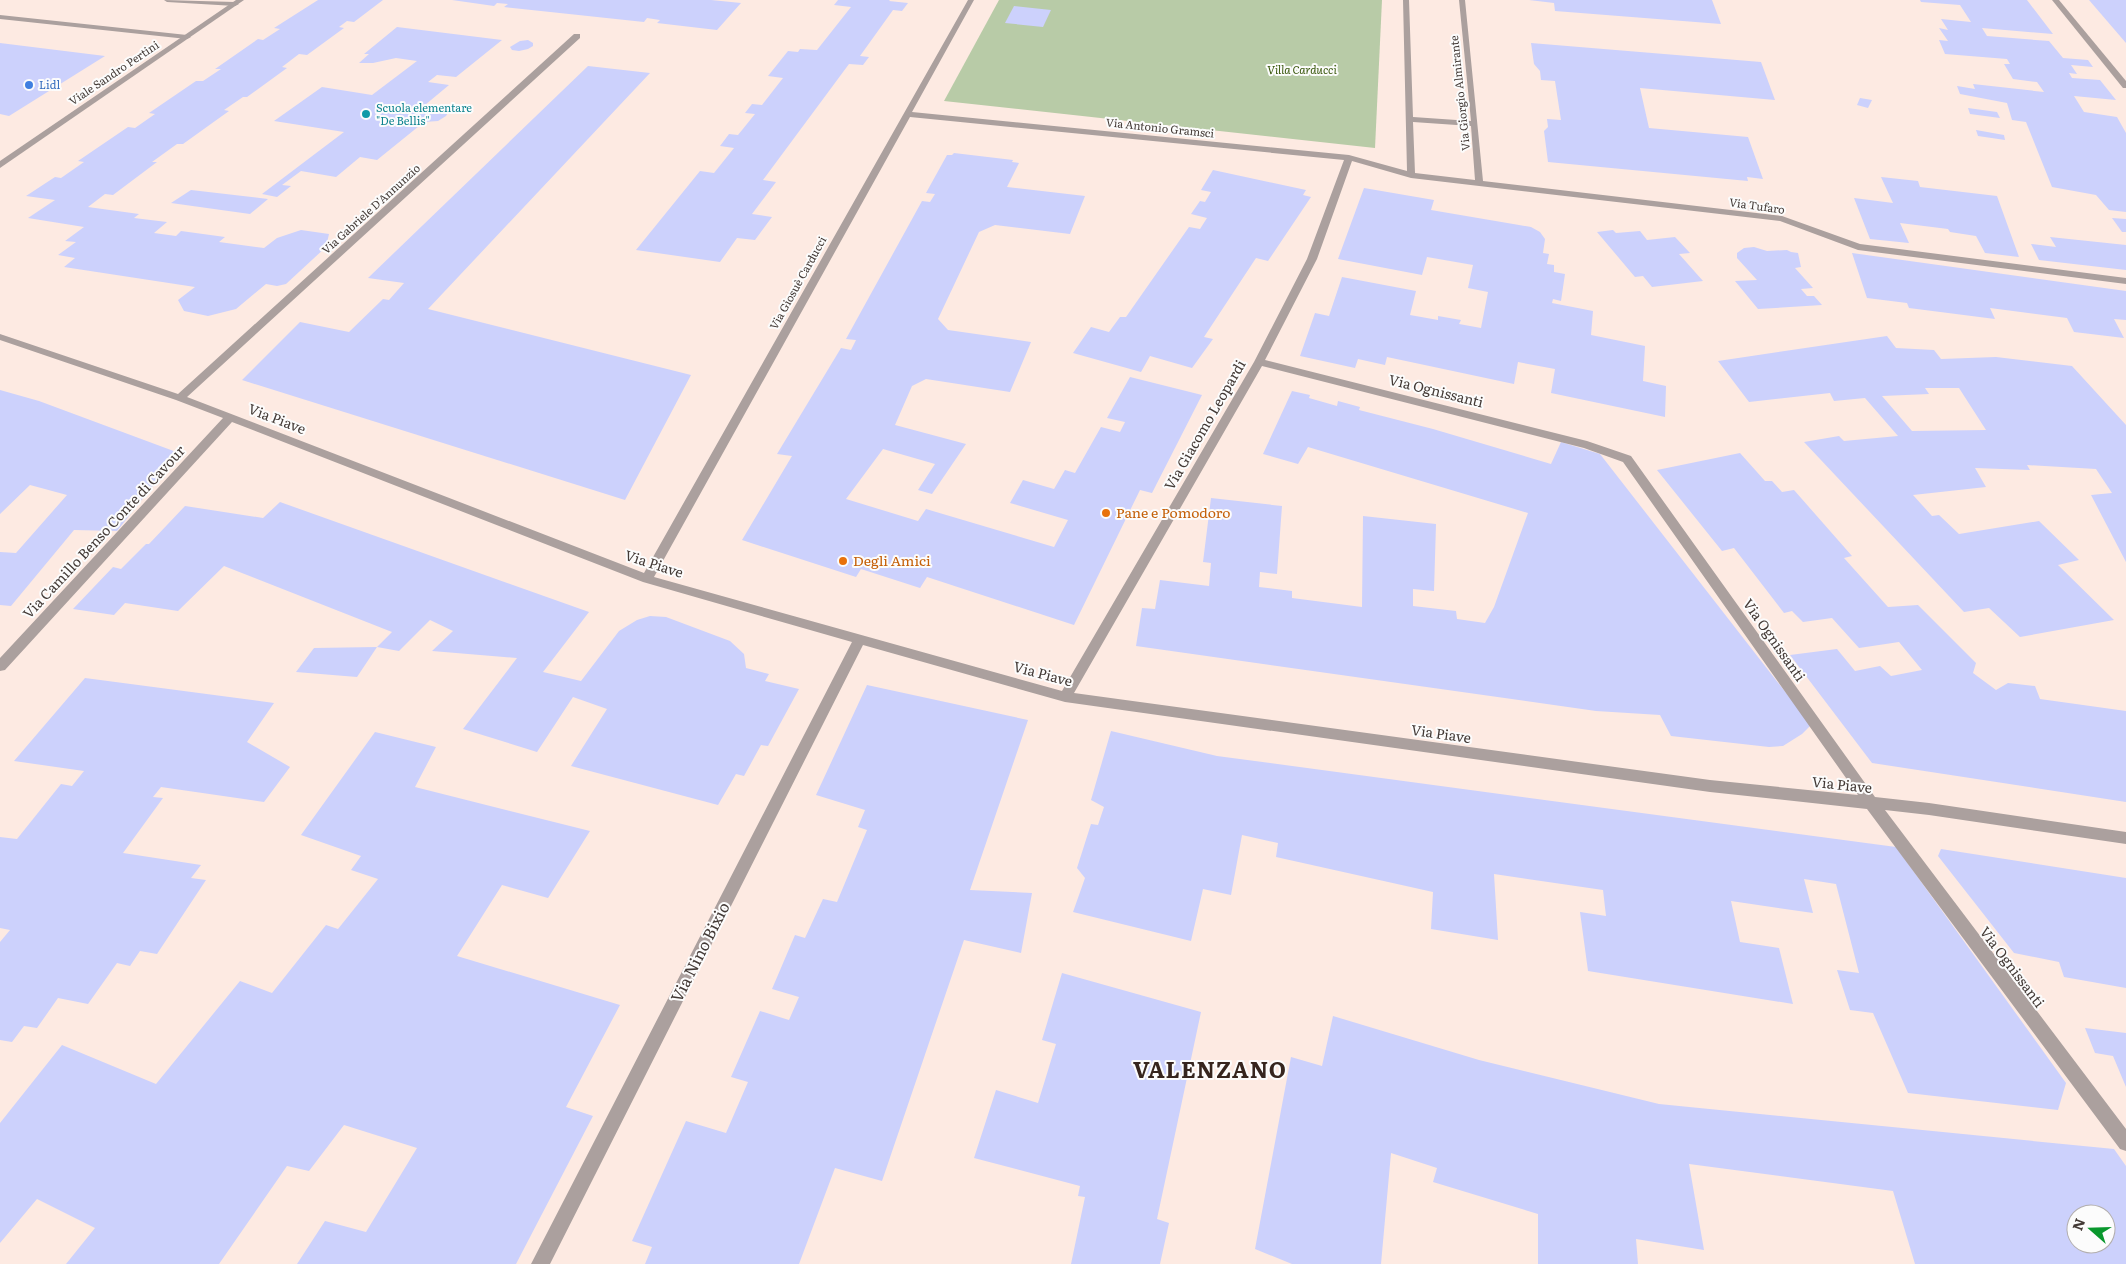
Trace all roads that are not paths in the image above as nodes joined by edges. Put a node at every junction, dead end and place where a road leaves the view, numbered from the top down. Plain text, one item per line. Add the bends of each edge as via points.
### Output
1 (167, 0) edge
2 (971, 0) edge
3 (1406, 0) edge
4 (1462, 0) edge
5 (2055, 0) edge
6 (238, 2) edge
7 (0, 17) edge
8 (577, 36) dead end
9 (187, 37) junction
10 (2126, 86) edge
11 (906, 114) junction
12 (1410, 119) junction
13 (1475, 124) junction
14 (1349, 158) junction
15 (0, 165) edge
16 (1410, 175) junction
17 (1479, 183) junction
18 (2126, 281) edge
19 (0, 337) edge
20 (1258, 362) junction
21 (180, 398) junction
22 (230, 417) junction
23 (647, 579) junction
24 (860, 639) junction
25 (0, 666) edge
26 (1065, 697) junction
27 (1871, 803) junction
28 (2126, 838) edge
29 (2126, 1142) edge
30 (540, 1264) edge

1 - 6 street
2 - 11 street, Via Giosuè Carducci
3 - 12 street
4 - 13 street, Via Giorgio Almirante
5 - 10 street
6 - 9 street, Viale Sandro Pertini
7 - 9 street
8 - 21 street, Via Gabriele D'Annunzio
9 - 15 street, Viale Sandro Pertini
11 - 14 street, Via Antonio Gramsci
11 - 23 street, Via Giosuè Carducci
12 - 13 street
12 - 16 street
13 - 17 street, Via Giorgio Almirante
14 - 16 street, Via Antonio Gramsci
14 - 20 street, Via Giacomo Leopardi via 1312,259
16 - 17 street, Via Tufaro
17 - 18 street, Via Tufaro via 1782,219 1858,247
19 - 21 street, Via Piave
20 - 26 street, Via Giacomo Leopardi
20 - 27 street, Via Ognissanti via 1587,444 1628,459
21 - 22 street, Via Piave
22 - 23 street, Via Piave
22 - 25 street, Via Camillo Benso Conte di Cavour
23 - 24 street, Via Piave
24 - 26 street, Via Piave
24 - 30 street, Via Nino Bixio
26 - 27 street, Via Piave via 1710,786
27 - 28 street, Via Piave
27 - 29 street, Via Ognissanti

